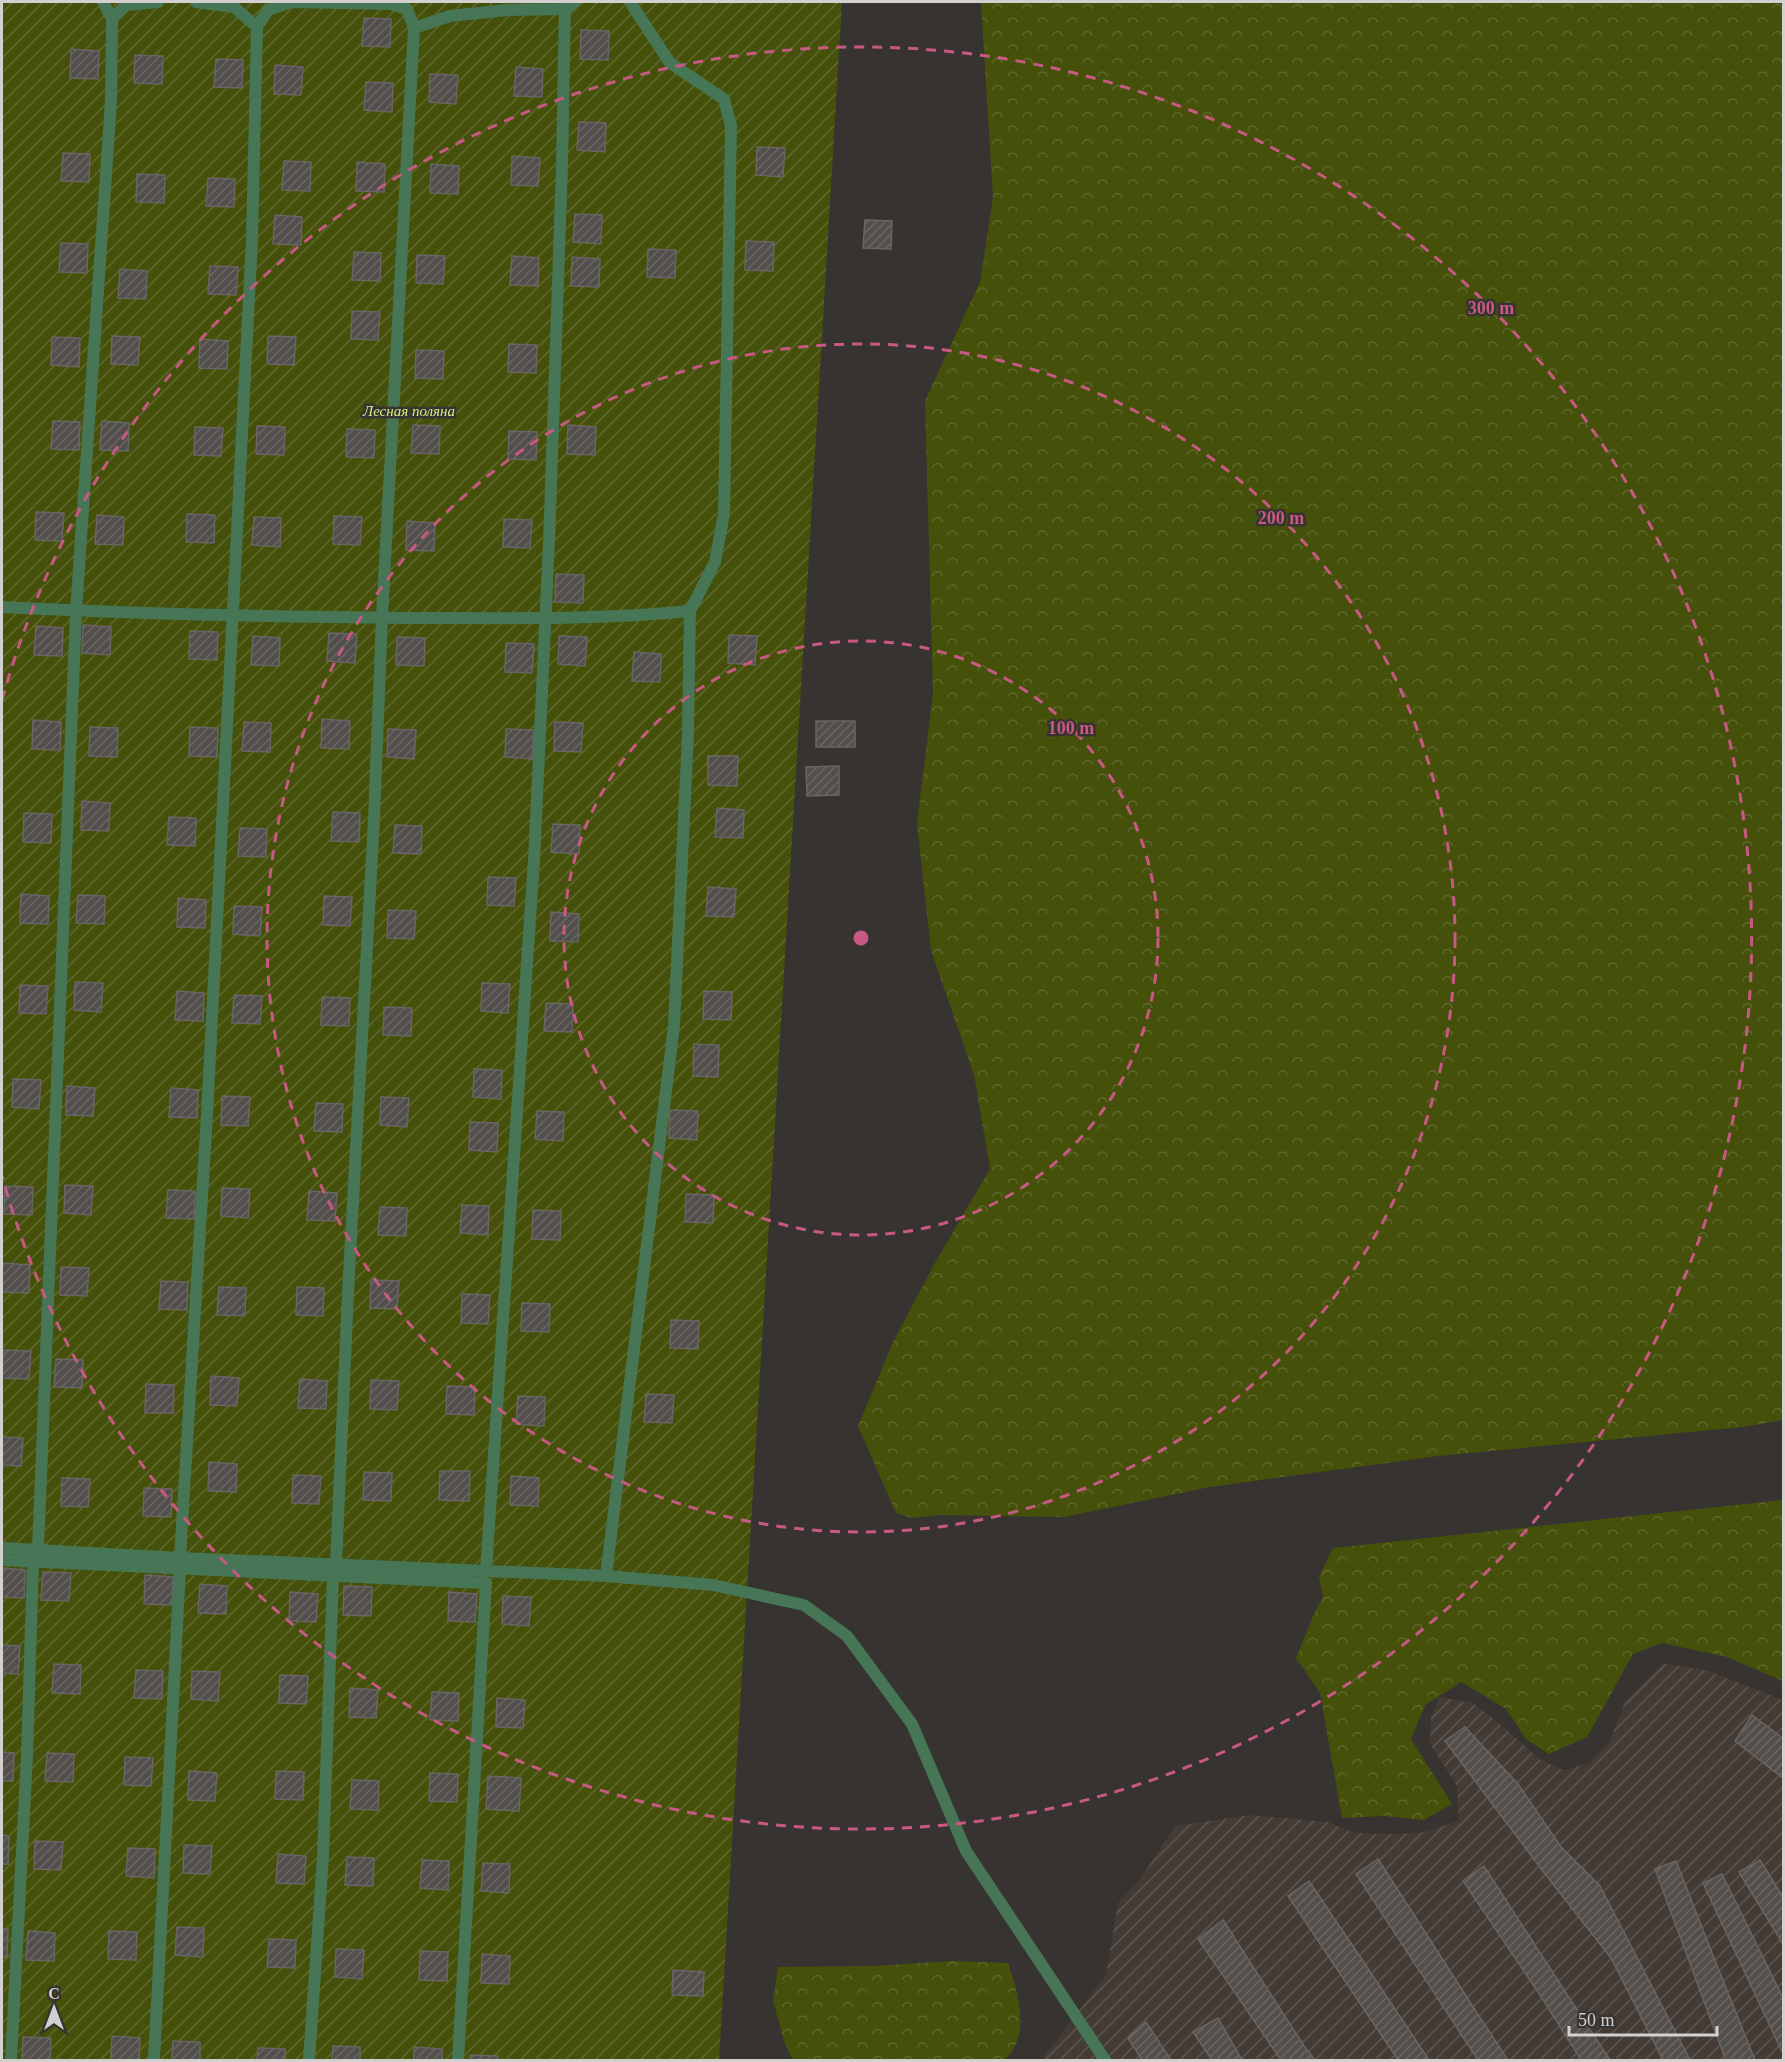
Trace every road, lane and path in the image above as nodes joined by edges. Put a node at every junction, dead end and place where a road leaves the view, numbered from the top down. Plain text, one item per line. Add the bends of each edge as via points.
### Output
1 (103, 2) edge
2 (158, 2) edge
3 (196, 2) edge
4 (575, 2) edge
5 (630, 2) edge
6 (564, 5) edge
7 (112, 19) junction
8 (257, 27) junction
9 (414, 28) junction
10 (2, 607) edge
11 (76, 611) junction
12 (690, 611) junction
13 (231, 616) junction
14 (382, 617) junction
15 (545, 618) junction
16 (2, 1548) edge
17 (38, 1550) junction
18 (2, 1560) edge
19 (33, 1562) junction
20 (180, 1563) junction
21 (335, 1570) junction
22 (486, 1571) junction
23 (606, 1576) junction
24 (11, 2061) edge
25 (154, 2061) edge
26 (309, 2061) edge
27 (458, 2061) edge
28 (1105, 2061) edge

1 - 7 street
2 - 7 street via 126,5
3 - 8 street via 234,7
4 - 6 street
5 - 12 street via 670,63 724,99 731,126 724,514 715,562
6 - 9 street via 450,16
6 - 15 street
7 - 11 street via 111,101
8 - 9 street via 268,10 291,2 391,4 406,9
8 - 13 street via 252,239
9 - 14 street
10 - 11 street
11 - 13 street
11 - 17 street
12 - 15 street
12 - 23 street via 674,1026
13 - 14 street
13 - 20 street
14 - 15 street
14 - 21 street
15 - 22 street via 534,860
16 - 17 street
17 - 20 street
18 - 19 street
19 - 20 street
19 - 24 street
20 - 21 street
20 - 25 street
21 - 22 street
21 - 26 street via 323,1857
21 - 27 street via 486,1583
22 - 23 street
23 - 28 street via 713,1585 804,1605 847,1636 912,1724 966,1851

